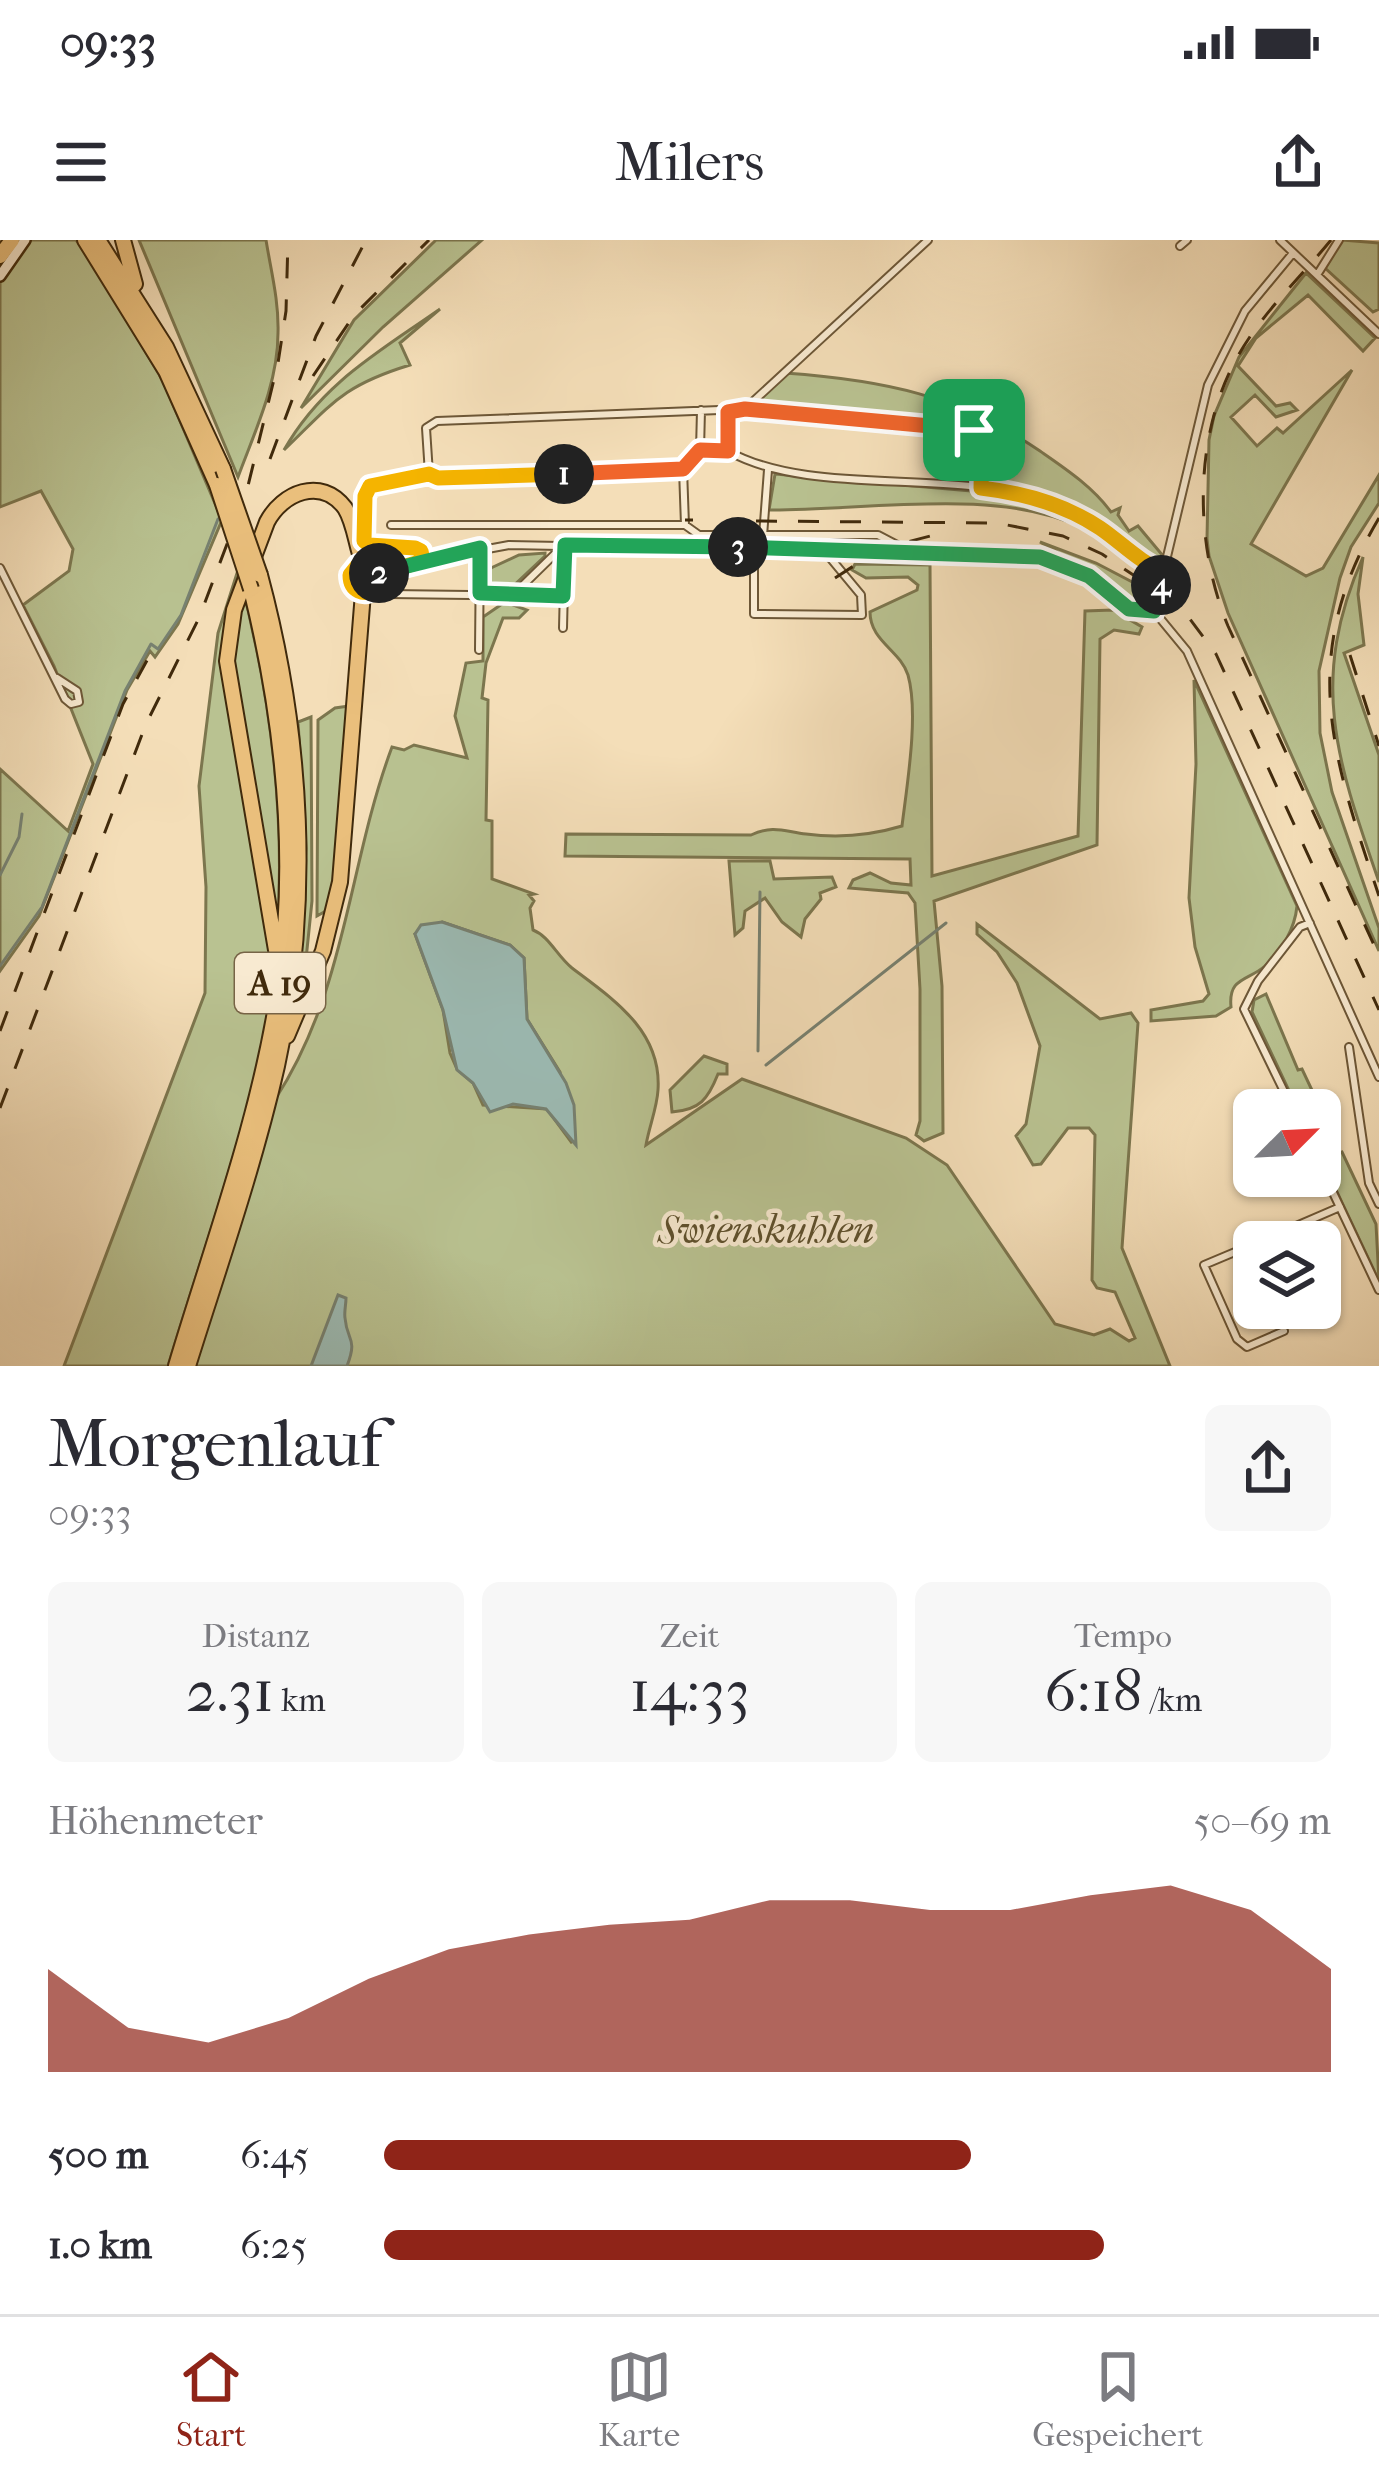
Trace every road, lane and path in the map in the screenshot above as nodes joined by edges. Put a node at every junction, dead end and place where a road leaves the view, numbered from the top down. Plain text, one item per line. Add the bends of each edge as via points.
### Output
1 (18, 240) edge
2 (85, 240) edge
3 (98, 240) edge
4 (123, 240) edge
5 (928, 240) edge
6 (1280, 240) edge
7 (1339, 240) edge
8 (1293, 253) junction
9 (0, 256) edge
10 (0, 266) edge
11 (1318, 275) junction
12 (0, 276) edge
13 (145, 311) junction
14 (1379, 320) edge
15 (1376, 331) edge
16 (745, 409) junction
17 (700, 410) junction
18 (728, 412) junction
19 (700, 450) junction
20 (728, 451) junction
21 (683, 469) junction
22 (768, 470) junction
23 (429, 474) junction
24 (981, 488) junction
25 (391, 525) dead end
26 (685, 525) junction
27 (763, 536) junction
28 (565, 545) junction
29 (480, 548) junction
30 (754, 548) junction
31 (826, 552) junction
32 (900, 554) junction
33 (423, 561) junction
34 (363, 563) junction
35 (0, 568) edge
36 (1165, 572) junction
37 (379, 574) junction
38 (255, 582) junction
39 (363, 593) junction
40 (480, 593) junction
41 (389, 594) dead end
42 (513, 595) junction
43 (563, 596) junction
44 (1154, 611) junction
45 (562, 628) dead end
46 (479, 650) dead end
47 (57, 678) junction
48 (1310, 922) junction
49 (280, 982) junction
50 (1348, 1047) dead end
51 (280, 1051) junction
52 (1379, 1077) edge
53 (1283, 1089) edge
54 (1335, 1197) edge
55 (1379, 1204) edge
56 (1340, 1207) junction
57 (1307, 1221) edge
58 (1233, 1253) edge
59 (1379, 1289) edge
60 (1285, 1331) dead end
61 (176, 1366) edge
62 (188, 1366) edge

1 - 9 highway
1 - 10 street
1 - 12 street
2 - 38 highway, A 19, bridge via 166,371
3 - 13 highway
4 - 13 highway
5 - 16 street
6 - 8 street
7 - 11 street
8 - 11 street
8 - 36 street via 1245,311 1208,385
11 - 15 street
13 - 38 highway, A 19, bridge via 223,469
14 - 15 street
16 - 18 street
16 - 24 street via 974,430 982,441
17 - 18 street
17 - 19 street
17 - 23 street via 436,421 426,428
18 - 20 street
19 - 20 street
19 - 21 street
20 - 22 street
21 - 23 street
21 - 26 street
22 - 24 street
22 - 27 street
23 - 33 street via 370,486 362,535 369,545 415,548
24 - 36 street via 1058,505
25 - 26 street
26 - 27 street via 699,535
27 - 32 street via 878,536
28 - 29 street
28 - 30 street
28 - 42 street
28 - 43 street
29 - 33 street
29 - 40 street
30 - 31 street
30 - 31 street via 754,614 862,615 861,596
31 - 32 street
32 - 44 street via 1040,557 1089,576 1129,609
33 - 37 street
34 - 37 street
34 - 39 street via 350,580
34 - 49 highway via 337,500 315,491 292,494 267,522 230,627 229,681
35 - 47 street
36 - 44 street
37 - 39 street via 376,588
38 - 49 highway, A 19 via 285,791
38 - 51 highway, A 19 via 287,700 298,809 296,938
39 - 51 highway via 335,909
40 - 41 street
40 - 42 street
40 - 46 street
42 - 43 street
43 - 45 street
44 - 48 street via 1186,651
47 - 47 street via 67,702 79,702 77,691
48 - 52 street
48 - 53 street via 1244,1009
49 - 61 highway, A 19 via 251,1116
50 - 55 street
51 - 62 highway, A 19
54 - 56 street
56 - 57 street
56 - 59 street
58 - 60 street via 1204,1265 1237,1340 1247,1347

